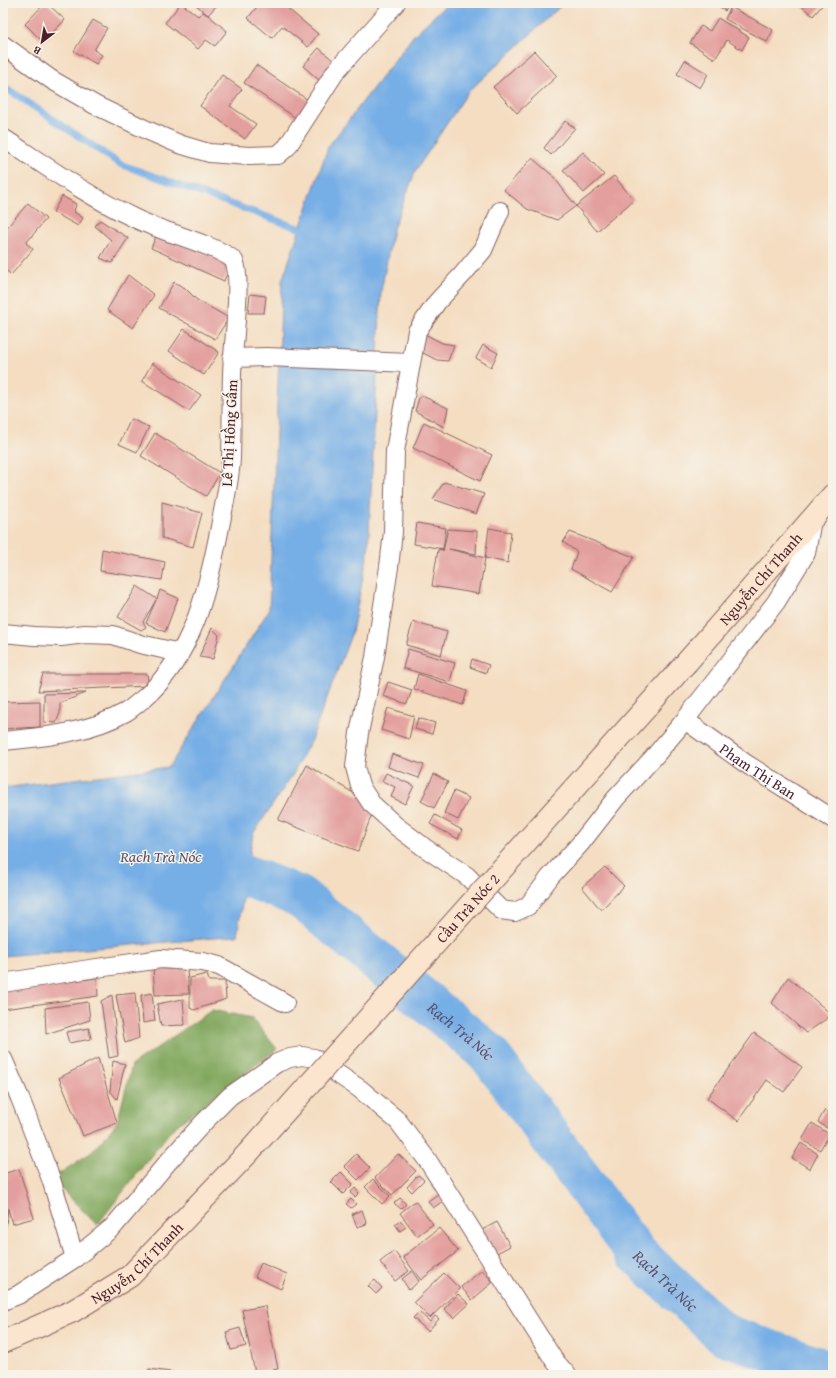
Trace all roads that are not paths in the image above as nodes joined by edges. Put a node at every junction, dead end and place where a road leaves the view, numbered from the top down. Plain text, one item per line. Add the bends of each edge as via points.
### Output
1 (396, 3) edge
2 (3, 45) edge
3 (3, 138) edge
4 (500, 211) dead end
5 (232, 358) junction
6 (410, 364) junction
7 (833, 495) edge
8 (812, 520) junction
9 (3, 633) edge
10 (180, 654) junction
11 (687, 662) joint
12 (685, 720) junction
13 (3, 741) edge
14 (833, 819) edge
15 (3, 982) edge
16 (285, 1003) dead end
17 (3, 1059) edge
18 (248, 1153) joint
19 (75, 1258) junction
20 (3, 1301) edge
21 (3, 1342) edge
22 (567, 1375) edge

1 - 2 street via 336,71 287,147 278,155 210,153 179,144 95,105 52,80
3 - 5 street, Lê Thị Hồng Gấm via 67,181 134,218 202,244 234,262 238,287
4 - 6 street via 483,250 437,302 417,331
5 - 6 street via 267,357
5 - 10 street, Lê Thị Hồng Gấm via 231,458 228,484 213,563 202,603
6 - 12 street via 395,451 393,532 389,568 355,767 360,786 371,802 396,826 467,876 501,910 515,912 528,906 616,798
7 - 8 main road, Nguyễn Chí Thanh
8 - 11 main road, Nguyễn Chí Thanh
8 - 12 street via 806,554 776,602
9 - 10 street via 61,637 84,634 113,635
10 - 13 street, Lê Thị Hồng Gấm via 154,690 127,712 100,724 50,736
11 - 18 main road, Cầu Trà Nóc 2, bridge
12 - 14 street, Phạm Thị Ban via 745,763
15 - 16 street via 162,960 197,961 219,966
17 - 19 street via 51,1179
18 - 21 main road, Nguyễn Chí Thanh via 130,1276 73,1311
19 - 20 street via 18,1295
19 - 22 street via 113,1228 168,1162 230,1096 277,1063 302,1056 314,1058 360,1089 398,1121 428,1161 554,1360

